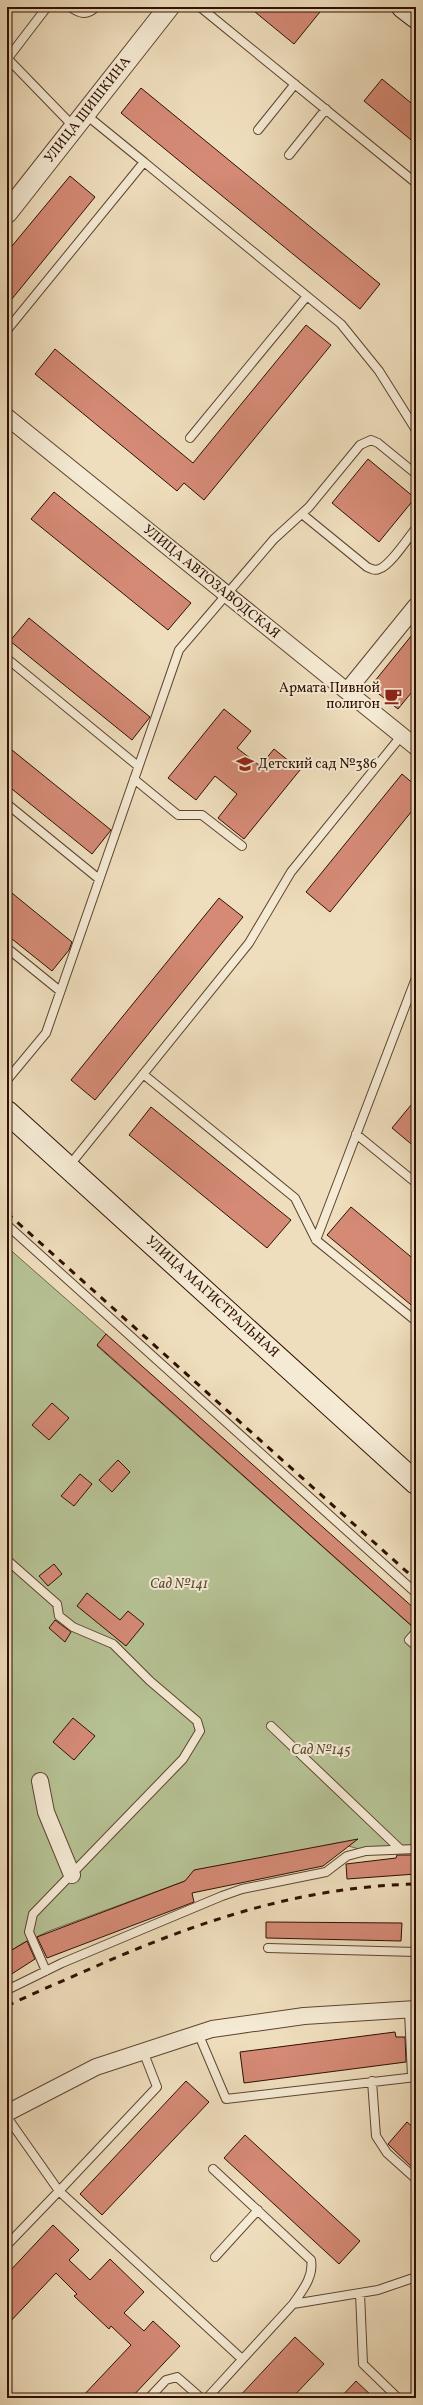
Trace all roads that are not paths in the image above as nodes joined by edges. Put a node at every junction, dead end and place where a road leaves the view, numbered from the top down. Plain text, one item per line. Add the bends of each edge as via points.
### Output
1 (47, 7) edge
2 (70, 7) edge
3 (96, 7) edge
4 (169, 7) edge
5 (200, 7) edge
6 (403, 7) edge
7 (416, 18) edge
8 (7, 58) edge
9 (295, 84) junction
10 (326, 109) junction
11 (80, 121) junction
12 (258, 130) dead end
13 (289, 155) dead end
14 (144, 162) junction
15 (416, 182) edge
16 (7, 213) edge
17 (306, 296) junction
18 (7, 330) edge
19 (7, 417) edge
20 (416, 430) edge
21 (190, 438) dead end
22 (416, 474) edge
23 (302, 514) junction
24 (416, 528) edge
25 (226, 594) junction
26 (416, 606) edge
27 (10, 661) dead end
28 (347, 691) junction
29 (402, 736) junction
30 (416, 747) edge
31 (138, 766) junction
32 (134, 779) junction
33 (7, 804) edge
34 (242, 846) dead end
35 (99, 879) junction
36 (7, 948) edge
37 (416, 978) edge
38 (60, 991) junction
39 (409, 996) junction
40 (416, 1002) edge
41 (143, 1074) junction
42 (7, 1080) edge
43 (7, 1112) edge
44 (356, 1134) junction
45 (68, 1167) junction
46 (416, 1183) edge
47 (7, 1225) edge
48 (316, 1240) junction
49 (416, 1321) edge
50 (416, 1483) edge
51 (7, 1560) edge
52 (416, 1594) edge
53 (416, 1632) edge
54 (416, 1646) edge
55 (271, 1726) dead end
56 (40, 1780) dead end
57 (400, 1848) junction
58 (416, 1849) edge
59 (72, 1875) junction
60 (268, 1948) dead end
61 (416, 1952) edge
62 (46, 1971) junction
63 (7, 1990) edge
64 (412, 2010) edge
65 (198, 2033) junction
66 (143, 2051) junction
67 (414, 2076) edge
68 (372, 2081) junction
69 (7, 2113) edge
70 (7, 2117) edge
71 (213, 2169) dead end
72 (416, 2179) edge
73 (59, 2191) junction
74 (258, 2210) junction
75 (7, 2246) edge
76 (215, 2257) dead end
77 (416, 2277) edge
78 (360, 2293) junction
79 (293, 2304) junction
80 (242, 2359) junction
81 (149, 2398) edge
82 (201, 2398) edge
83 (207, 2398) edge
84 (398, 2398) edge

1 - 8 lane
2 - 3 lane via 82,14 89,13
4 - 11 street, УЛИЦА ШИШКИНА
5 - 9 lane
6 - 7 main road
8 - 11 lane
9 - 10 lane
9 - 12 lane
10 - 13 lane
10 - 15 lane
11 - 14 lane
11 - 16 street, УЛИЦА ШИШКИНА
14 - 17 lane
14 - 18 lane
17 - 20 lane via 341,324 364,351
17 - 21 lane
19 - 25 street, УЛИЦА АВТОЗАВОДСКАЯ
22 - 23 lane via 378,443 365,441
23 - 24 lane via 374,570 386,564
23 - 25 lane via 274,539
25 - 28 street, УЛИЦА АВТОЗАВОДСКАЯ
25 - 31 lane via 179,650
26 - 28 street
27 - 31 lane
28 - 29 street, УЛИЦА АВТОЗАВОДСКАЯ
29 - 30 street, УЛИЦА АВТОЗАВОДСКАЯ
29 - 41 lane via 291,872 249,943
31 - 32 lane
32 - 34 lane via 178,815 202,815
32 - 35 lane
33 - 35 lane
35 - 38 lane
36 - 38 lane
37 - 39 lane
38 - 42 lane via 46,1033
39 - 40 lane
39 - 44 lane
41 - 45 lane
41 - 48 lane via 295,1198
43 - 45 main road, УЛИЦА МАГИСТРАЛЬНАЯ
44 - 46 lane
44 - 48 lane
45 - 50 main road, УЛИЦА МАГИСТРАЛЬНАЯ
47 - 52 lane
48 - 49 lane
51 - 59 lane via 57,1604 59,1616 73,1627 113,1644 150,1681 197,1721 200,1731 183,1759
53 - 54 lane via 409,1640
55 - 57 lane
56 - 59 street via 46,1812
57 - 58 lane
57 - 62 lane via 366,1851 347,1856 326,1872 242,1889
59 - 62 lane via 33,1914 29,1932
60 - 61 lane
62 - 63 lane
64 - 65 street via 304,2016
64 - 67 lane
65 - 66 street
65 - 68 lane via 226,2099
66 - 69 street via 96,2067
66 - 73 lane via 157,2088
67 - 68 lane
68 - 72 lane via 374,2124 378,2141 387,2153
70 - 73 lane
71 - 74 lane
73 - 75 lane
73 - 80 lane
74 - 76 lane
74 - 79 lane via 311,2260 311,2272
77 - 78 lane via 378,2290
78 - 79 lane
78 - 84 lane via 363,2364
79 - 80 lane
80 - 83 lane
81 - 82 lane via 166,2380 177,2377

